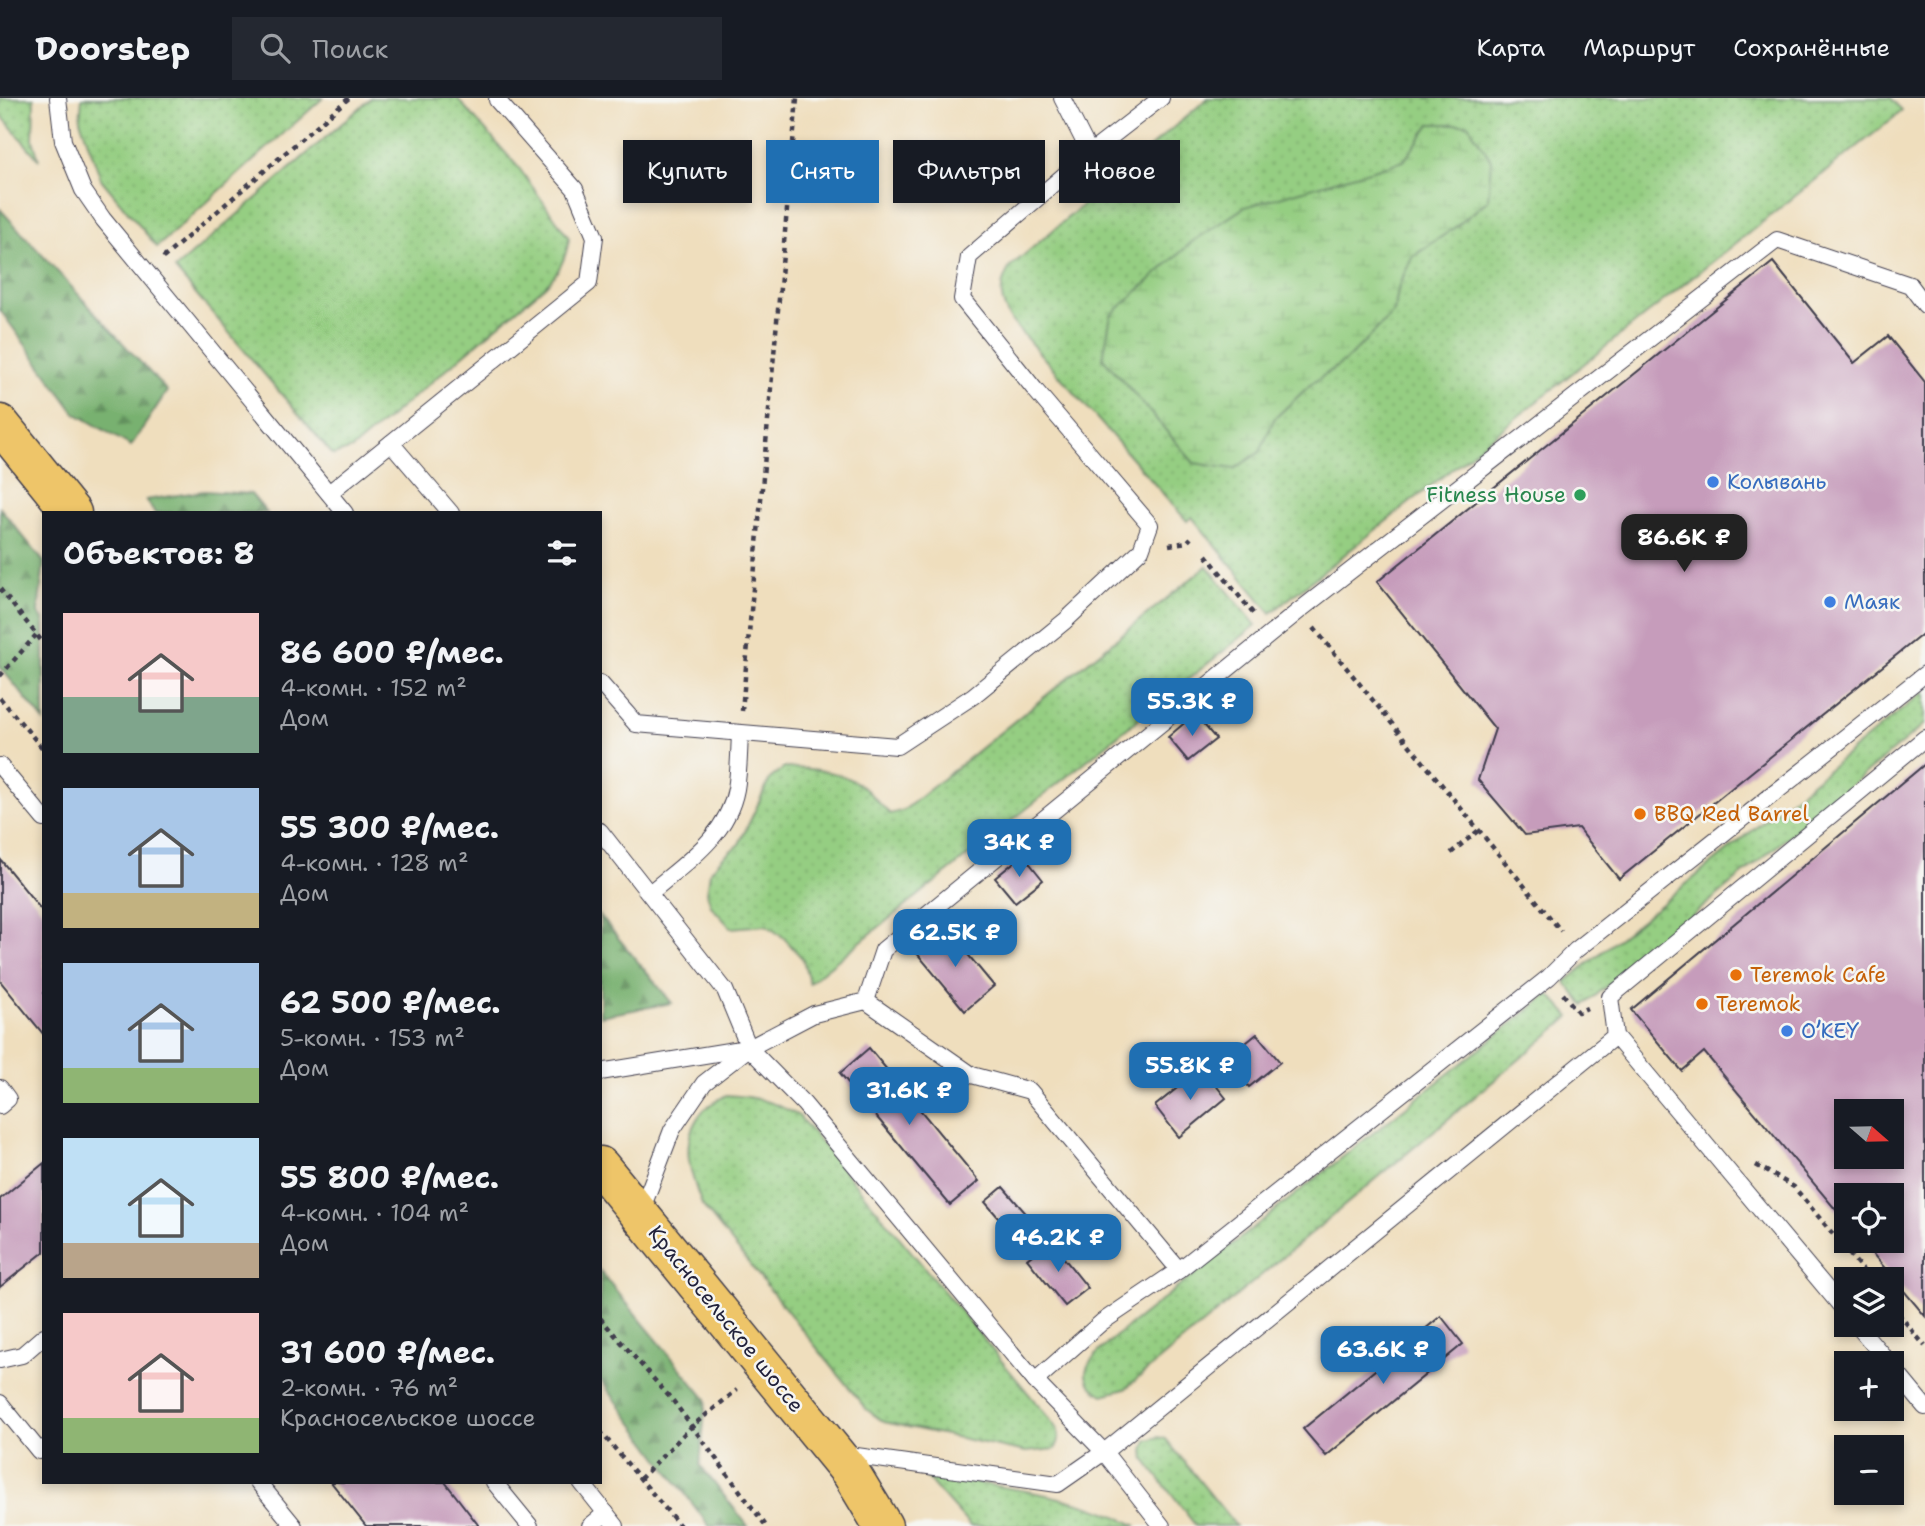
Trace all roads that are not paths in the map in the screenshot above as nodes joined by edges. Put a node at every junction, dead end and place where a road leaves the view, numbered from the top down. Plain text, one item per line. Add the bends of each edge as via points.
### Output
1 (58, 98) edge
2 (1062, 98) edge
3 (1161, 98) edge
4 (497, 99) edge
5 (1083, 140) edge
6 (1107, 140) edge
7 (1059, 180) edge
8 (1925, 305) edge
9 (0, 424) edge
10 (391, 443) junction
11 (330, 493) junction
12 (70, 511) edge
13 (344, 511) edge
14 (449, 511) edge
15 (1925, 674) edge
16 (602, 685) edge
17 (740, 734) junction
18 (1925, 738) edge
19 (3, 776) edge
20 (42, 817) edge
21 (602, 833) edge
22 (650, 892) junction
23 (866, 1000) junction
24 (1615, 1036) junction
25 (749, 1048) junction
26 (602, 1072) edge
27 (0, 1088) edge
28 (0, 1106) edge
29 (602, 1168) edge
30 (639, 1214) junction
31 (1179, 1270) junction
32 (1834, 1298) edge
33 (1867, 1337) edge
34 (42, 1338) edge
35 (1878, 1351) edge
36 (0, 1360) edge
37 (1035, 1381) junction
38 (1904, 1382) edge
39 (0, 1403) edge
40 (1925, 1407) edge
41 (42, 1449) edge
42 (1104, 1452) junction
43 (844, 1463) junction
44 (260, 1484) edge
45 (496, 1484) edge
46 (583, 1484) edge
47 (611, 1520) edge
48 (294, 1526) edge
49 (530, 1526) edge
50 (590, 1526) edge
51 (883, 1526) edge
52 (909, 1526) edge
53 (1163, 1526) edge

1 - 11 lane via 63,141 83,190
2 - 5 lane
3 - 6 lane
4 - 10 lane via 575,189 596,237 589,283
7 - 17 lane via 969,257 962,299 1150,525 1141,550 1065,621 983,687 897,746
8 - 23 lane via 1910,285 1777,240 1300,610 883,950
9 - 12 highway
10 - 11 lane
10 - 14 lane
11 - 13 lane
15 - 31 lane
16 - 17 lane via 636,724
17 - 22 lane via 730,813 710,842
18 - 24 lane via 1610,997
19 - 20 lane
21 - 22 lane
22 - 25 lane via 725,990
23 - 25 lane via 814,1014
23 - 31 lane via 972,1075 1030,1091
24 - 32 lane
24 - 42 lane
25 - 26 lane
25 - 30 lane via 704,1083 672,1130
25 - 37 lane via 804,1104
27 - 28 lane via 8,1098
29 - 30 highway, Красносельское шоссе
30 - 43 highway, Красносельское шоссе
31 - 37 lane via 1102,1322
33 - 35 lane
34 - 36 lane via 22,1354
37 - 42 lane
38 - 40 lane
39 - 41 lane
42 - 43 lane via 1058,1484
42 - 53 lane
43 - 51 highway, Красносельское шоссе
43 - 52 highway, Красносельское шоссе
44 - 48 lane
45 - 49 lane
46 - 47 lane
47 - 50 lane

